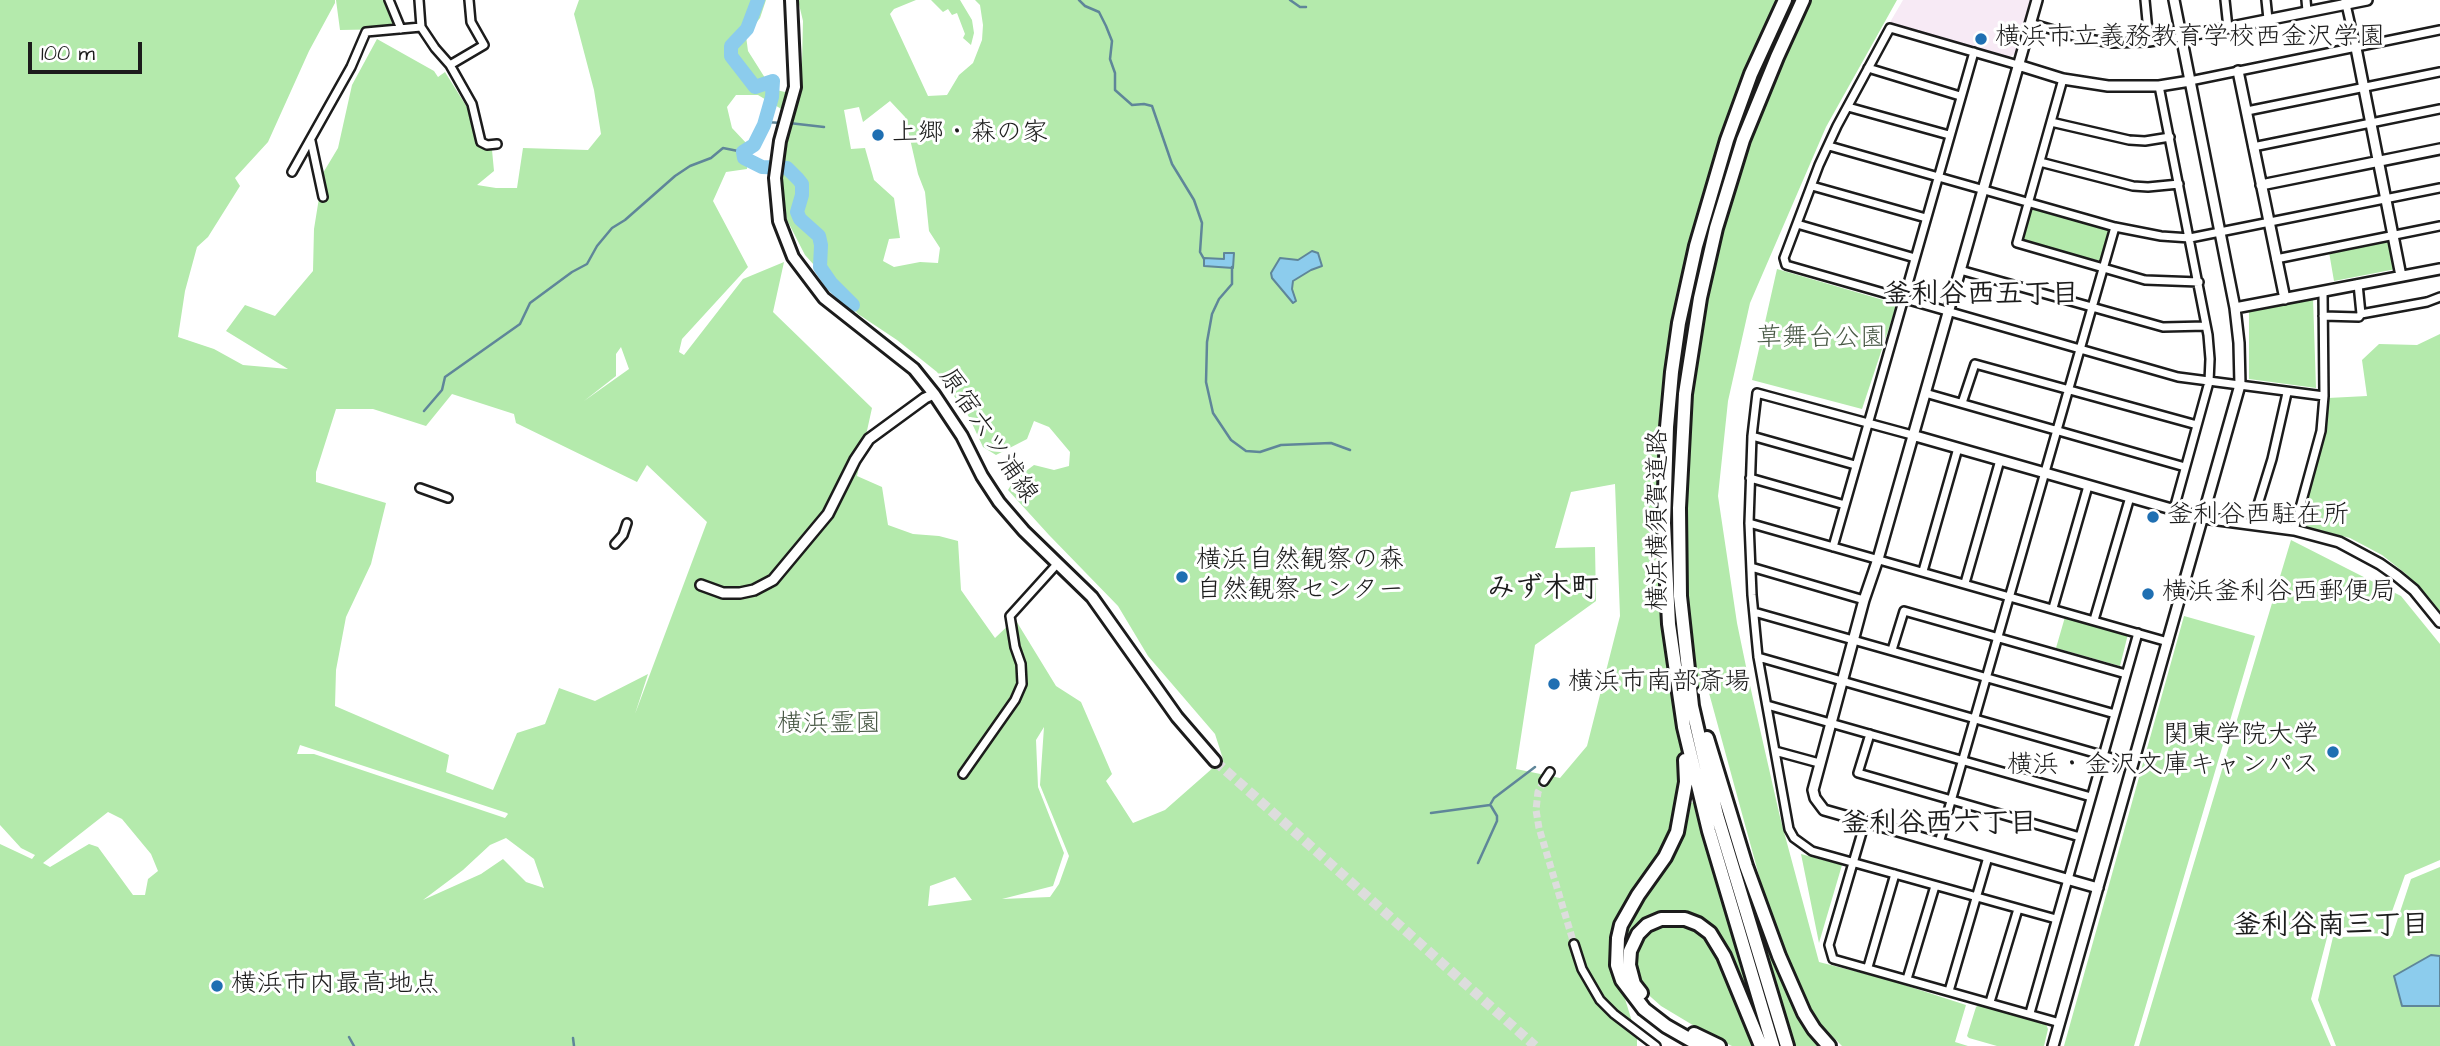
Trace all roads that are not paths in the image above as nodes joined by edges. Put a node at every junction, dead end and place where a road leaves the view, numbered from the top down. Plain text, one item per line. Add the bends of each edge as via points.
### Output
1 (389, 0) edge
2 (419, 0) edge
3 (469, 0) edge
4 (791, 0) edge
5 (1785, 0) edge
6 (1803, 0) edge
7 (2037, 0) edge
8 (2145, 0) edge
9 (2174, 0) edge
10 (2225, 0) edge
11 (2266, 0) edge
12 (2306, 0) edge
13 (2367, 0) edge
14 (2346, 2) edge
15 (2307, 11) junction
16 (2268, 19) junction
17 (2030, 23) junction
18 (422, 27) junction
19 (2228, 28) junction
20 (401, 29) junction
21 (2440, 30) edge
22 (2181, 37) junction
23 (2149, 42) junction
24 (2356, 48) junction
25 (1973, 52) junction
26 (450, 65) junction
27 (2018, 65) junction
28 (1868, 68) junction
29 (2238, 71) junction
30 (2440, 72) edge
31 (2063, 79) junction
32 (2190, 81) junction
33 (2159, 86) junction
34 (2362, 88) junction
35 (1960, 96) junction
36 (1848, 107) junction
37 (2440, 110) edge
38 (2247, 111) junction
39 (2052, 122) junction
40 (2371, 123) junction
41 (1949, 135) junction
42 (2170, 136) junction
43 (311, 140) junction
44 (497, 144) dead end
45 (1829, 146) junction
46 (2253, 148) junction
47 (2440, 149) edge
48 (2040, 162) junction
49 (2379, 162) junction
50 (292, 172) dead end
51 (1938, 176) junction
52 (2179, 184) junction
53 (2261, 185) junction
54 (1812, 186) junction
55 (1982, 188) junction
56 (2440, 188) edge
57 (323, 197) dead end
58 (2386, 199) junction
59 (2029, 203) junction
60 (1926, 218) junction
61 (2269, 222) junction
62 (1797, 225) junction
63 (2440, 226) edge
64 (2115, 227) junction
65 (2219, 232) junction
66 (2393, 236) junction
67 (2190, 238) junction
68 (1914, 258) junction
69 (2276, 259) junction
70 (2103, 267) junction
71 (1960, 270) junction
72 (2440, 270) edge
73 (2401, 276) junction
74 (2199, 282) junction
75 (2357, 284) junction
76 (2323, 292) junction
77 (2440, 297) edge
78 (1903, 298) junction
79 (2284, 299) junction
80 (2091, 308) junction
81 (2235, 308) junction
82 (1948, 312) junction
83 (2361, 314) junction
84 (2323, 316) junction
85 (2206, 326) junction
86 (2080, 349) junction
87 (2209, 382) junction
88 (2240, 385) junction
89 (2067, 389) junction
90 (1925, 393) junction
91 (2287, 393) junction
92 (934, 394) junction
93 (2324, 396) junction
94 (1962, 403) junction
95 (1868, 422) junction
96 (2197, 425) junction
97 (2056, 430) junction
98 (1912, 435) junction
99 (1752, 436) junction
100 (1958, 448) junction
101 (2000, 460) junction
102 (1856, 465) junction
103 (2185, 467) junction
104 (2044, 472) junction
105 (1750, 478) junction
106 (2088, 486) junction
107 (420, 488) dead end
108 (2130, 497) junction
109 (448, 498) dead end
110 (1845, 505) junction
111 (2174, 509) junction
112 (2203, 518) junction
113 (627, 523) dead end
114 (1749, 523) junction
115 (2252, 524) junction
116 (2294, 530) junction
117 (615, 544) dead end
118 (1833, 547) junction
119 (1679, 558) junction
120 (1878, 559) junction
121 (1058, 564) junction
122 (1751, 567) junction
123 (1923, 571) junction
124 (1965, 583) junction
125 (701, 585) dead end
126 (2009, 596) junction
127 (1864, 600) junction
128 (2053, 608) junction
129 (1754, 612) junction
130 (2094, 620) junction
131 (2440, 622) edge
132 (2138, 633) junction
133 (1998, 638) junction
134 (1854, 641) junction
135 (2168, 642) junction
136 (1892, 650) junction
137 (1758, 657) junction
138 (2126, 674) junction
139 (1986, 677) junction
140 (1843, 681) junction
141 (1766, 705) junction
142 (2115, 714) junction
143 (1975, 718) junction
144 (1832, 723) junction
145 (1684, 727) junction
146 (1870, 733) junction
147 (1775, 751) junction
148 (2104, 755) junction
149 (1963, 760) junction
150 (1215, 761) tunnel mouth
151 (1819, 763) junction
152 (2133, 764) junction
153 (1550, 772) dead end
154 (963, 774) dead end
155 (1544, 780) tunnel mouth
156 (2091, 797) junction
157 (1951, 801) junction
158 (1865, 822) junction
159 (2080, 837) junction
160 (1939, 843) junction
161 (1988, 857) junction
162 (1853, 862) junction
163 (1895, 874) junction
164 (2068, 880) junction
165 (1935, 886) junction
166 (2098, 888) junction
167 (1975, 896) junction
168 (2018, 909) junction
169 (2056, 919) junction
170 (1574, 944) tunnel mouth
171 (1868, 967) junction
172 (1907, 979) junction
173 (1949, 991) junction
174 (1990, 1002) junction
175 (2030, 1013) junction
176 (2060, 1023) junction
177 (1656, 1046) edge
178 (1701, 1046) edge
179 (1719, 1046) edge
180 (1761, 1046) edge
181 (1773, 1046) edge
182 (1787, 1046) edge
183 (1829, 1046) edge
184 (2053, 1046) edge

1 - 20 street
2 - 18 street
3 - 26 street via 471,22 484,45
4 - 92 main road, 原宿六ツ浦線 via 795,87 775,172 784,238 810,282 844,317 914,369
5 - 145 highway, 横浜横須賀道路 via 1751,74 1707,203 1672,372 1665,572
6 - 119 highway, 横浜横須賀道路 via 1743,140 1707,267 1685,394
7 - 17 street
8 - 23 street
9 - 22 street
10 - 19 street
11 - 16 street
12 - 15 street
13 - 14 street
14 - 15 street
14 - 24 street
15 - 16 street
16 - 19 street
17 - 23 street via 2112,43
17 - 27 street
18 - 20 street
18 - 26 street
19 - 22 street
20 - 43 street via 366,32
21 - 24 street
22 - 23 street
22 - 32 street
24 - 29 street
24 - 34 street
25 - 27 street
25 - 28 street via 1890,28
25 - 35 street
26 - 44 street via 472,104 481,142
27 - 31 street
27 - 55 street
28 - 35 street
28 - 36 street
29 - 32 street
29 - 38 street
30 - 34 street
31 - 33 street via 2108,86
31 - 39 street
32 - 33 street
32 - 65 street
33 - 42 street
34 - 38 street
34 - 40 street
35 - 41 street
36 - 41 street
36 - 45 street
37 - 40 street
38 - 46 street
39 - 42 street via 2129,141
39 - 48 street
40 - 46 street
40 - 49 street
41 - 51 street
42 - 52 street
43 - 50 street
43 - 57 street
45 - 51 street
45 - 54 street
46 - 53 street
47 - 49 street
48 - 52 street via 2133,186
48 - 59 street
49 - 53 street
49 - 58 street
51 - 55 street
51 - 60 street
52 - 67 street
53 - 61 street
54 - 60 street
54 - 62 street
55 - 59 street
55 - 71 street
56 - 58 street
58 - 61 street
58 - 66 street
59 - 64 street
59 - 70 street via 2017,243
60 - 68 street
61 - 65 street
61 - 69 street
62 - 68 street
62 - 78 street via 1784,258 1786,265
63 - 66 street
64 - 67 street
64 - 70 street
65 - 67 street
65 - 81 street
66 - 69 street
66 - 73 street
67 - 74 street
68 - 78 street
69 - 79 street
70 - 74 street via 2145,281
70 - 80 street
71 - 80 street
71 - 82 street
72 - 73 street
73 - 75 street
74 - 85 street
75 - 76 street
75 - 83 street
76 - 79 street
76 - 84 street
77 - 83 street
78 - 82 street
78 - 95 street
79 - 81 street
80 - 85 street via 2163,327
80 - 86 street
81 - 88 street
82 - 86 street
82 - 90 street
83 - 84 street
84 - 93 street
85 - 87 street
86 - 87 street
86 - 89 street
87 - 88 street
87 - 96 street
88 - 91 street
88 - 112 street
89 - 94 street via 1975,364
89 - 96 street
89 - 97 street
90 - 94 street
90 - 98 street
91 - 93 street
91 - 115 street
92 - 121 main road, 原宿六ツ浦線 via 999,502
92 - 125 street via 869,439 828,514 773,580 740,593
93 - 116 street via 2321,431
94 - 97 street
95 - 98 street
95 - 99 street via 1757,393
95 - 102 street
96 - 103 street
97 - 103 street
97 - 104 street
98 - 100 street
98 - 120 street
99 - 102 street
99 - 105 street
100 - 101 street
100 - 123 street
101 - 104 street
101 - 124 street
102 - 110 street
103 - 111 street
104 - 106 street
104 - 126 street
105 - 110 street
105 - 114 street
106 - 108 street
106 - 128 street
107 - 109 street
108 - 111 street
108 - 130 street
110 - 118 street
111 - 112 street
112 - 115 street
112 - 135 street
113 - 117 street
114 - 118 street
114 - 122 street
115 - 116 street
116 - 131 street via 2339,542 2380,564 2414,590
118 - 120 street
119 - 182 highway, 横浜横須賀道路 via 1692,706 1717,815
119 - 183 highway via 1703,722 1723,795 1795,995
120 - 123 street
120 - 127 street
121 - 150 main road, 原宿六ツ浦線 via 1092,597 1177,717
121 - 154 street via 1010,616 1022,684
122 - 127 street
122 - 129 street
123 - 124 street
124 - 126 street
126 - 128 street
126 - 133 street
127 - 134 street
128 - 130 street
129 - 134 street
129 - 137 street
130 - 132 street
132 - 135 street
132 - 138 street
133 - 136 street via 1904,611
133 - 138 street
133 - 139 street
134 - 136 street
134 - 140 street
135 - 152 street
136 - 139 street
137 - 140 street
137 - 141 street
138 - 142 street
139 - 142 street
139 - 143 street
140 - 143 street
140 - 144 street
141 - 144 street
141 - 147 street
142 - 148 street
143 - 148 street
143 - 149 street
144 - 146 street
144 - 151 street
145 - 178 highway via 1686,782 1677,832 1627,912 1617,952 1622,980 1644,1009
145 - 181 highway, 横浜横須賀道路 via 1713,845
146 - 149 street
146 - 157 street via 1858,773
147 - 151 street
147 - 162 street via 1794,838 1812,851
148 - 152 street
148 - 156 street
149 - 156 street
149 - 157 street
151 - 158 street via 1813,790 1819,804 1824,810
152 - 166 street
153 - 155 street
156 - 159 street
157 - 159 street
157 - 160 street
158 - 160 street
158 - 162 street
159 - 164 street
160 - 161 street
161 - 164 street
161 - 167 street
162 - 163 street
162 - 171 street via 1829,951 1833,959
163 - 165 street
163 - 171 street
164 - 166 street
164 - 169 street
165 - 167 street
165 - 172 street
166 - 176 street
167 - 168 street
167 - 173 street
168 - 169 street
168 - 174 street
169 - 175 street
170 - 177 street via 1590,986 1614,1014
171 - 172 street
172 - 173 street
173 - 174 street
174 - 175 street
175 - 176 street
176 - 184 street
179 - 180 highway via 1668,1017 1634,984 1630,951 1647,925 1661,919 1685,919 1710,933 1731,971

